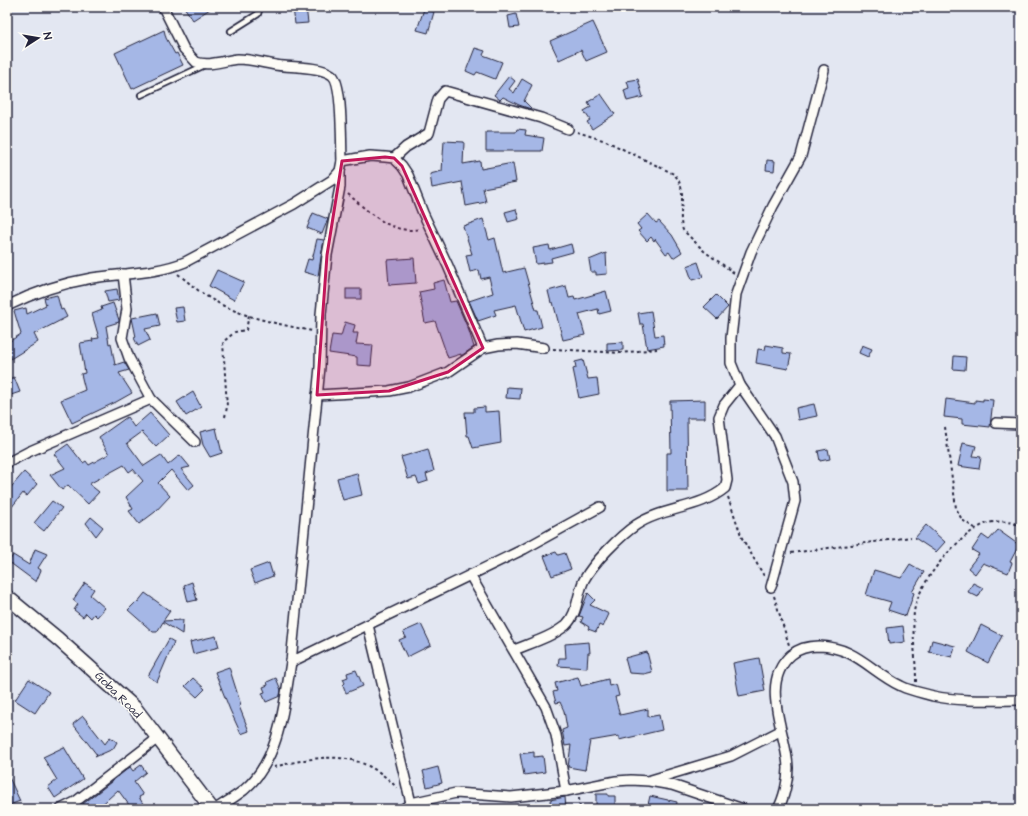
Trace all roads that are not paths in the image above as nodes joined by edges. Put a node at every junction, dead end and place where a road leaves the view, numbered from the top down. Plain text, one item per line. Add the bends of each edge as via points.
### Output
1 (163, 7) edge
2 (260, 7) edge
3 (231, 31) dead end
4 (211, 63) junction
5 (824, 70) dead end
6 (141, 95) dead end
7 (568, 129) road end
8 (394, 158) junction
9 (342, 161) junction
10 (340, 171) junction
11 (123, 274) junction
12 (7, 306) edge
13 (483, 348) junction
14 (544, 348) road end
15 (740, 386) junction
16 (318, 394) junction
17 (151, 399) junction
18 (996, 423) dead end
19 (1021, 424) edge
20 (195, 442) dead end
21 (7, 463) edge
22 (600, 507) dead end
23 (470, 575) junction
24 (771, 588) road end
25 (7, 597) edge
26 (368, 625) junction
27 (514, 650) junction
28 (291, 662) junction
29 (1021, 700) edge
30 (780, 731) junction
31 (158, 738) junction
32 (649, 781) junction
33 (566, 791) junction
34 (411, 803) junction
35 (61, 809) edge
36 (212, 809) edge
37 (216, 809) edge
38 (403, 809) edge
39 (743, 809) edge
40 (778, 809) edge

1 - 4 street via 184,49 196,62
2 - 3 lane via 258,14
4 - 6 lane
4 - 9 street via 244,60 306,68 333,75 340,96
5 - 15 street via 802,156 754,245 736,294 731,363
7 - 8 street via 541,118 445,91 438,99 429,133
8 - 9 street via 370,156
8 - 13 street via 408,175
9 - 10 street
10 - 11 street via 332,180 294,204 171,268
10 - 16 street via 340,187 327,255
11 - 12 street via 81,280
11 - 17 street via 127,310 122,340
13 - 14 street via 517,344
13 - 16 street via 448,372 409,387 389,391
15 - 24 street via 775,436 795,489
15 - 27 street via 724,405 719,417 727,480 725,488 708,498 651,517 636,526 593,564 584,581 574,614 567,624
16 - 28 street
17 - 20 street
17 - 21 street
18 - 19 street
22 - 23 street
23 - 26 street
23 - 27 street
25 - 31 main road, Goba Road via 135,708
26 - 28 street
26 - 34 street
27 - 33 street via 546,707 556,734
28 - 37 street via 272,749 261,770 245,789
29 - 30 street via 935,696 902,687 846,651 833,647 805,647 791,655 781,668 777,680 776,704
30 - 32 street via 731,756
30 - 40 street via 788,769
31 - 35 street via 75,802
31 - 36 main road, Goba Road
32 - 33 street via 616,781
32 - 39 street via 672,785
33 - 34 street via 511,797 456,794
34 - 38 street

